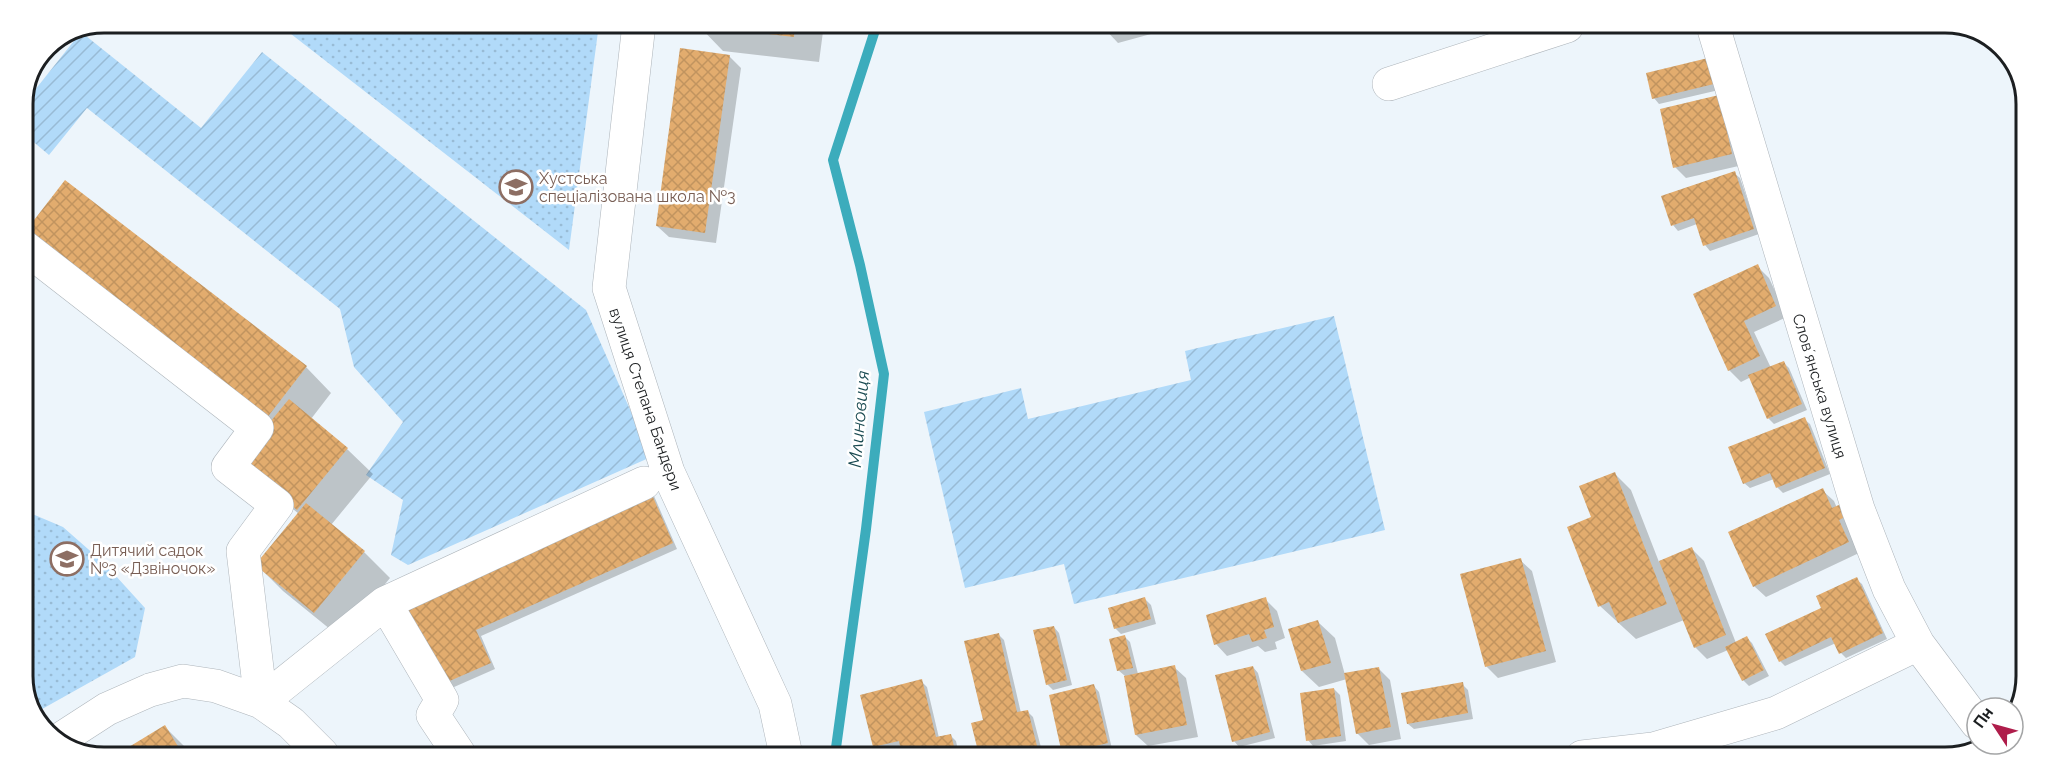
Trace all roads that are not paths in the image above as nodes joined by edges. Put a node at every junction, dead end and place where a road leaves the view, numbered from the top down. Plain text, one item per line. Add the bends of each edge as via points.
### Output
1 (638, 33) edge
2 (1546, 33) edge
3 (1715, 33) edge
4 (1389, 84) dead end
5 (33, 254) edge
6 (644, 483) dead end
7 (385, 603) junction
8 (1918, 644) junction
9 (261, 702) junction
10 (1965, 707) edge
11 (66, 735) edge
12 (315, 747) edge
13 (455, 747) edge
14 (784, 747) edge
15 (1660, 747) edge

1 - 14 street, вулиця Степана Бандери via 609,288 668,472 775,704
2 - 4 street
3 - 8 street, Словʼянська вулиця via 1858,509 1889,590
5 - 9 street via 257,428 228,467 277,505 243,551
6 - 7 street
7 - 9 street
7 - 13 street via 442,700 434,715
8 - 10 street, Словʼянська вулиця
8 - 15 street via 1776,713
9 - 11 street via 216,686 183,681 106,709
9 - 12 street via 291,723

